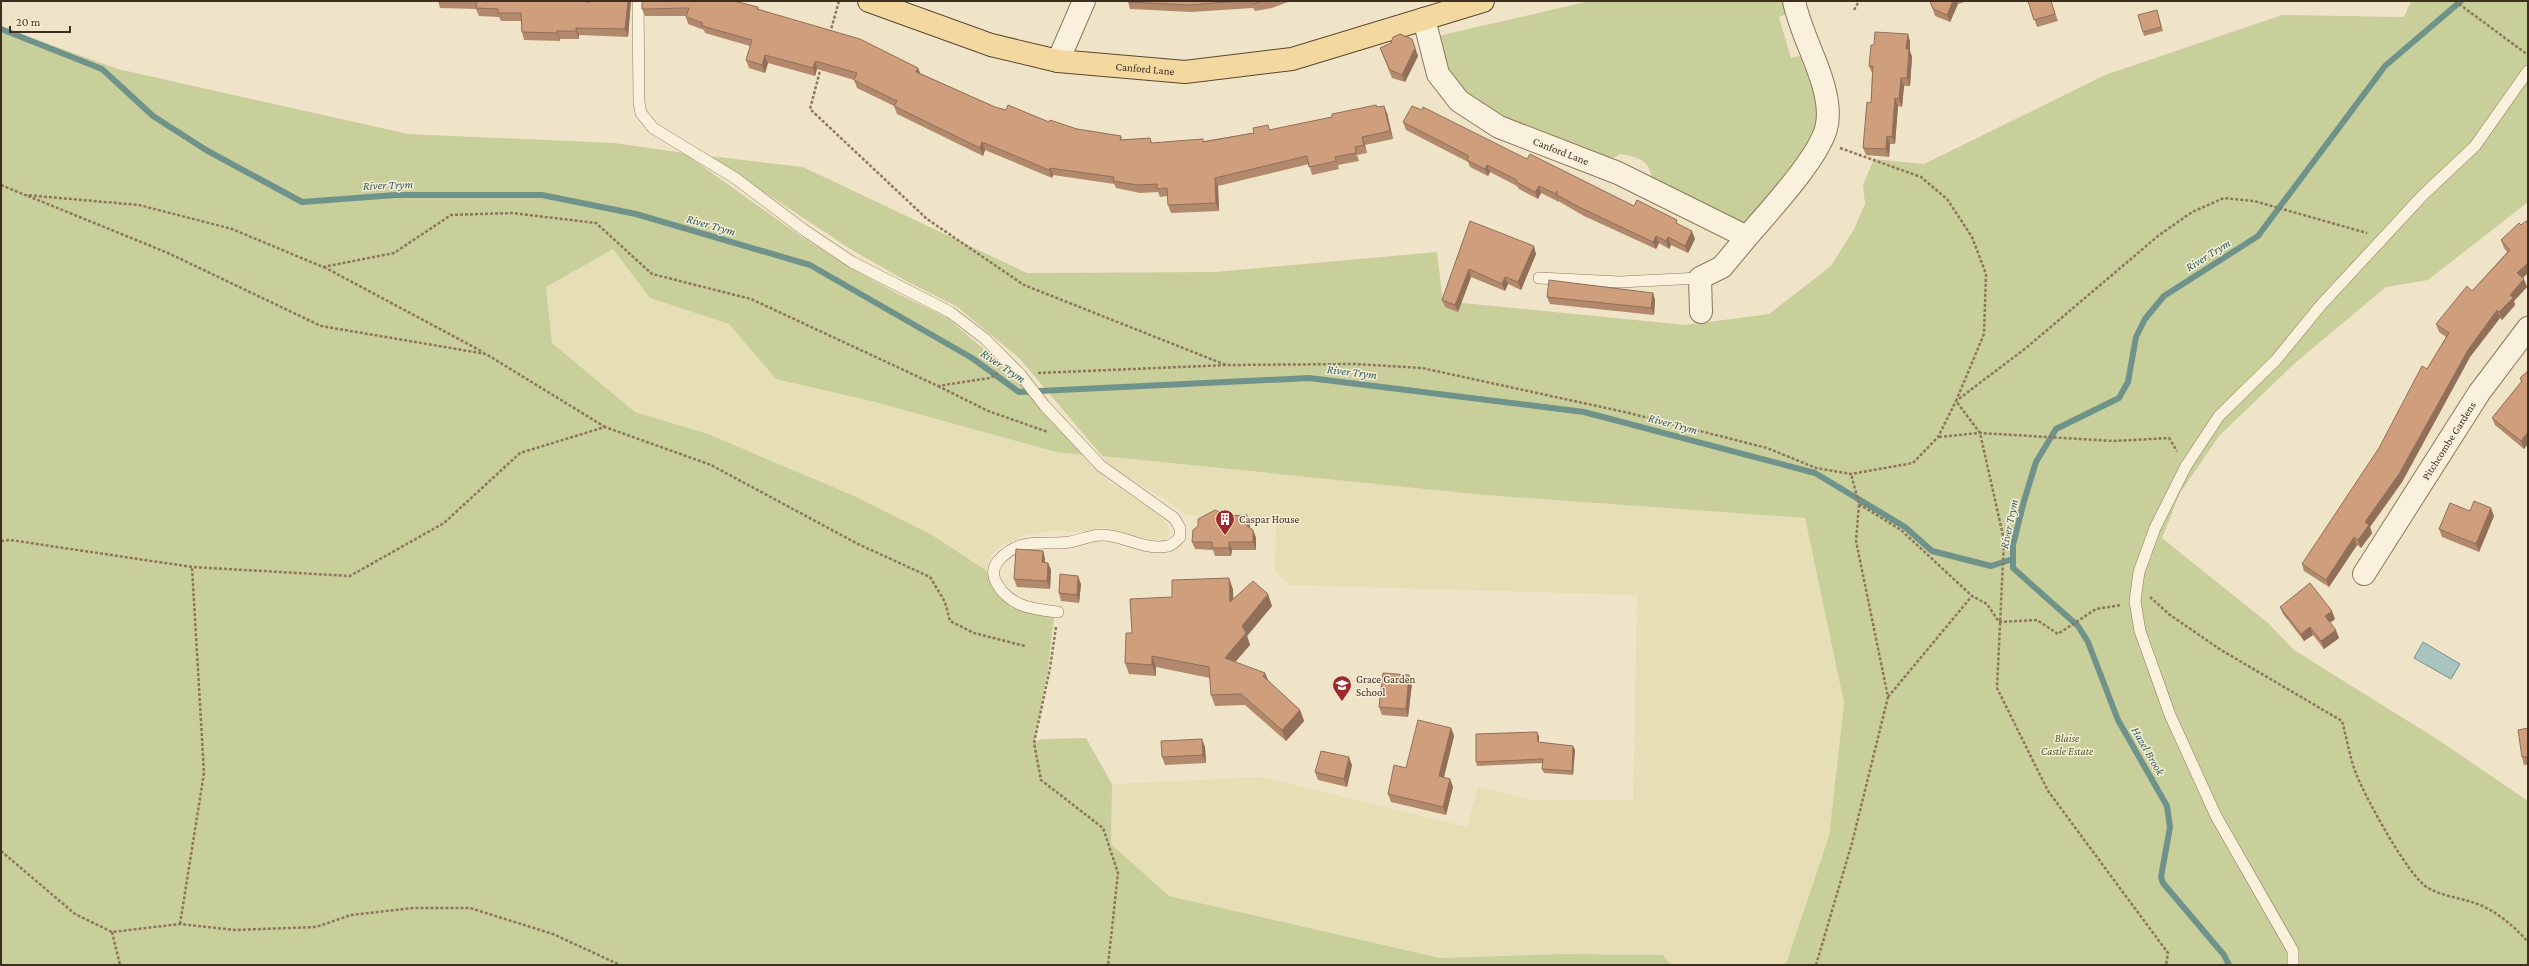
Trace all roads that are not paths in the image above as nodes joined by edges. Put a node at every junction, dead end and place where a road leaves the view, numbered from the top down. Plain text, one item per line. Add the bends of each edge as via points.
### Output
1 (638, 1) edge
2 (869, 1) edge
3 (1084, 1) edge
4 (1483, 1) edge
5 (1794, 1) edge
6 (1424, 19) junction
7 (1058, 61) junction
8 (2528, 71) edge
9 (1747, 237) junction
10 (1539, 278) dead end
11 (1700, 278) junction
12 (1701, 312) dead end
13 (2528, 328) edge
14 (2376, 566) dead end
15 (1058, 612) road end
16 (2293, 965) edge

1 - 15 lane via 638,102 641,113 654,128 735,178 852,262 950,312 984,338 1020,374 1044,405 1101,466 1174,518 1180,528 1180,537 1168,546 1146,546 1102,535 1069,542 1025,544 1008,550 994,570 994,579 1007,597 1024,607
2 - 7 main road, Canford Lane via 992,45
3 - 7 street
4 - 6 main road, Canford Lane
5 - 9 street via 1815,58 1827,101 1828,119 1821,141 1796,178
6 - 7 main road, Canford Lane via 1292,59 1185,72
6 - 9 street, Canford Lane via 1438,74 1458,101 1499,127 1618,173
8 - 16 lane via 2475,146 2423,195 2321,305 2276,360 2219,416 2186,466 2155,528 2138,580 2135,601 2140,631 2170,715 2216,816 2294,951
9 - 11 street via 1722,267
10 - 11 lane via 1620,282
11 - 12 street
13 - 14 street, Pitchcombe Gardens via 2479,394

